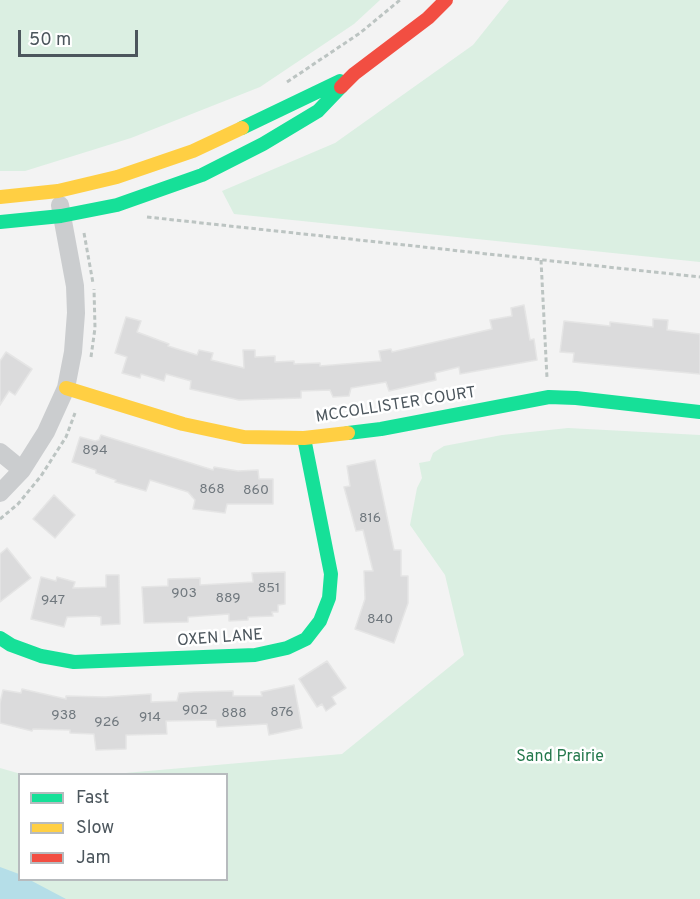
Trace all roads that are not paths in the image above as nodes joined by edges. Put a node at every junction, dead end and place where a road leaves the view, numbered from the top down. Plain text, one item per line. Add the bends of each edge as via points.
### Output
1 (446, 0) edge
2 (354, 74) junction
3 (58, 191) junction
4 (0, 197) edge
5 (61, 216) junction
6 (0, 222) edge
7 (66, 388) junction
8 (700, 412) edge
9 (304, 438) junction
10 (0, 452) edge
11 (22, 470) junction
12 (0, 493) edge
13 (0, 638) edge

1 - 2 street
2 - 3 street via 193,151 117,177
2 - 5 street via 318,111 202,176 117,205
3 - 4 street
3 - 5 street
5 - 6 street
5 - 7 street via 75,285 76,313
7 - 9 street, MCCOLLISTER COURT via 183,424 244,436
7 - 11 street
8 - 9 street, MCCOLLISTER COURT via 549,398 381,429
9 - 13 street, OXEN LANE via 331,574 329,597 320,621 306,639 255,655 74,662 41,656
10 - 11 street
11 - 12 street

